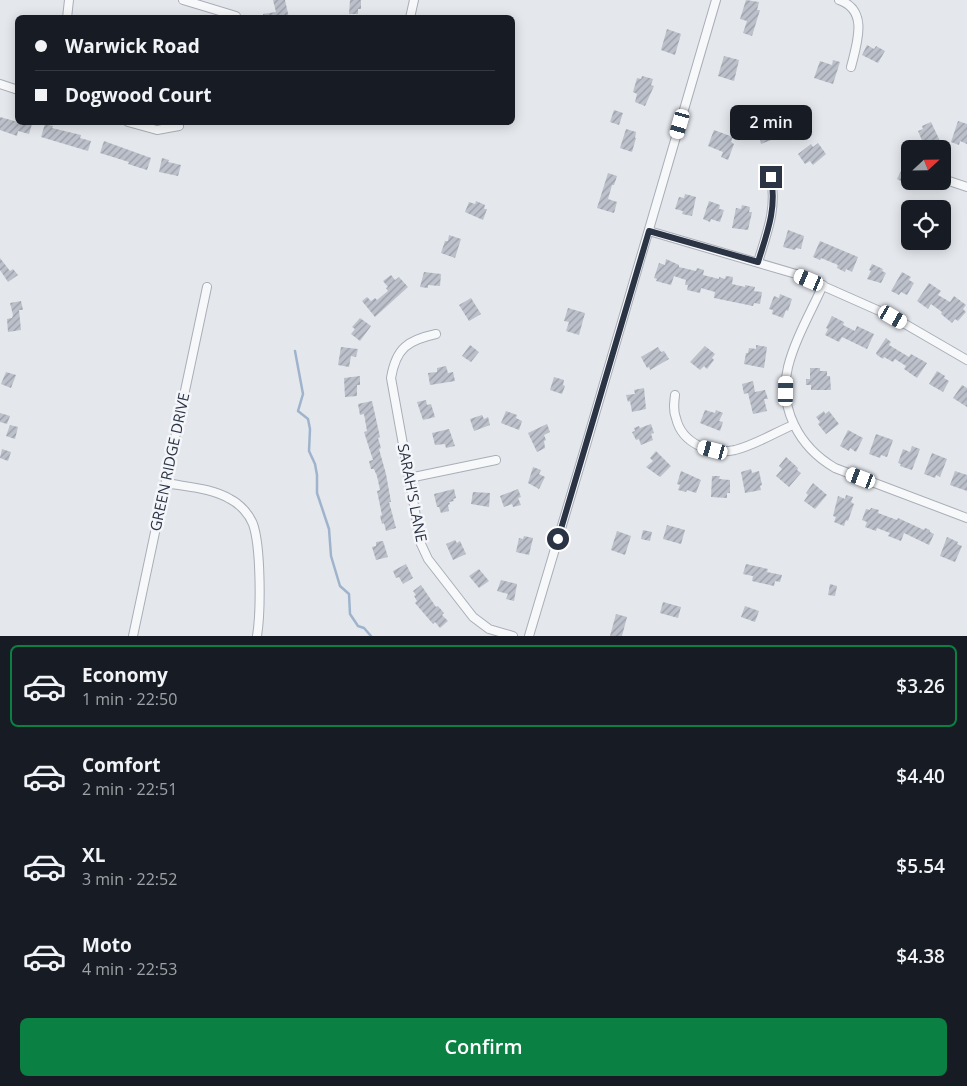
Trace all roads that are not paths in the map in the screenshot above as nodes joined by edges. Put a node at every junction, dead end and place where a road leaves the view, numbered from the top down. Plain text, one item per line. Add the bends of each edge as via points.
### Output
1 (69, 0) edge
2 (183, 0) edge
3 (414, 0) edge
4 (716, 0) edge
5 (839, 0) edge
6 (67, 15) edge
7 (233, 15) edge
8 (411, 15) edge
9 (851, 67) dead end
10 (0, 84) edge
11 (15, 89) edge
12 (138, 125) edge
13 (179, 126) dead end
14 (771, 177) dead end
15 (951, 182) edge
16 (967, 187) edge
17 (649, 231) junction
18 (758, 262) junction
19 (823, 285) junction
20 (207, 287) dead end
21 (436, 334) dead end
22 (967, 360) edge
23 (675, 395) dead end
24 (793, 425) junction
25 (496, 460) dead end
26 (409, 478) junction
27 (166, 483) junction
28 (967, 518) edge
29 (133, 636) edge
30 (257, 636) edge
31 (513, 636) edge
32 (529, 636) edge

1 - 6 street
2 - 7 street
3 - 8 street
4 - 17 street
5 - 9 street via 854,9 858,23
10 - 11 street
12 - 13 street via 156,130
14 - 18 street via 773,210
15 - 16 street
17 - 18 street
17 - 32 street
18 - 19 street
19 - 22 street via 893,317
19 - 24 street via 788,366 787,406
20 - 27 street, GREEN RIDGE DRIVE
21 - 26 street, SARAH'S LANE via 411,341 400,351 393,368 392,383
23 - 24 street via 676,419 685,436 696,445 713,450 741,448
24 - 28 street via 808,447 834,468
25 - 26 street
26 - 31 street, SARAH'S LANE via 421,544 428,559 478,622
27 - 29 street, GREEN RIDGE DRIVE
27 - 30 street via 222,495 236,502 252,522 257,540

